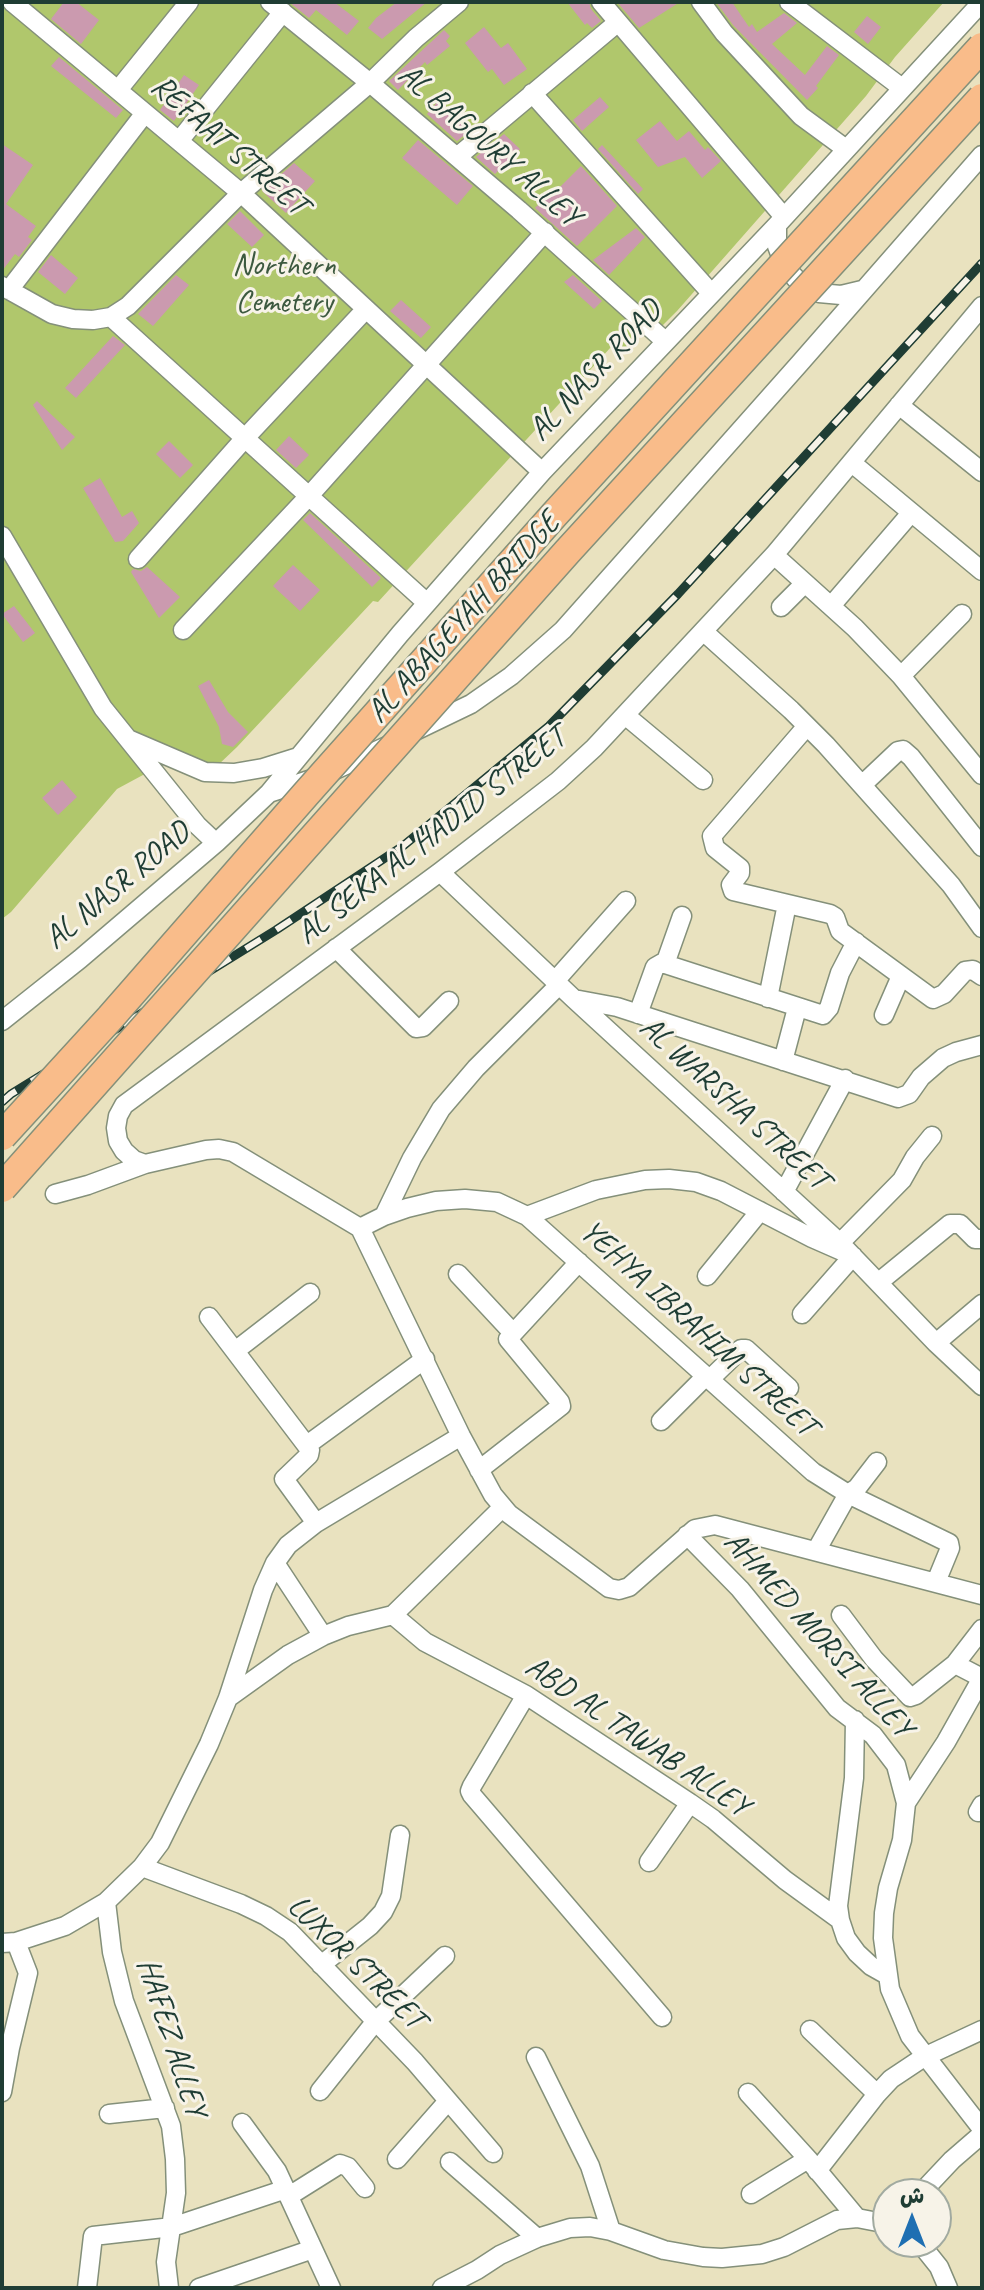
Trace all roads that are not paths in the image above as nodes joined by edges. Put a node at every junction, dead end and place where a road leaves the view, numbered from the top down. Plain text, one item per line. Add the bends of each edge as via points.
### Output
1 (12, 2) edge
2 (189, 2) edge
3 (459, 2) edge
4 (601, 2) edge
5 (789, 2) edge
6 (982, 2) edge
7 (705, 3) edge
8 (277, 7) edge
9 (617, 23) junction
10 (982, 47) edge
11 (370, 83) junction
12 (902, 88) junction
13 (118, 90) junction
14 (532, 93) junction
15 (982, 98) edge
16 (145, 113) junction
17 (179, 141) junction
18 (846, 149) junction
19 (982, 155) edge
20 (457, 157) junction
21 (241, 193) junction
22 (781, 221) junction
23 (545, 232) junction
24 (6, 288) edge
25 (862, 290) junction
26 (711, 293) junction
27 (982, 306) edge
28 (366, 309) junction
29 (111, 317) junction
30 (968, 323) junction
31 (982, 336) edge
32 (665, 341) junction
33 (426, 365) junction
34 (899, 405) junction
35 (245, 438) junction
36 (852, 463) junction
37 (542, 472) junction
38 (982, 472) edge
39 (309, 496) junction
40 (911, 513) junction
41 (2, 536) edge
42 (774, 555) junction
43 (138, 559) dead end
44 (982, 571) edge
45 (805, 583) junction
46 (427, 603) junction
47 (831, 606) junction
48 (781, 607) dead end
49 (962, 614) dead end
50 (183, 630) dead end
51 (703, 631) junction
52 (901, 676) junction
53 (625, 715) junction
54 (807, 726) junction
55 (125, 738) junction
56 (301, 756) junction
57 (978, 762) edge
58 (703, 780) dead end
59 (862, 785) junction
60 (269, 793) junction
61 (216, 843) junction
62 (982, 847) edge
63 (440, 872) junction
64 (626, 901) dead end
65 (787, 904) junction
66 (682, 916) dead end
67 (980, 922) edge
68 (856, 942) junction
69 (336, 948) junction
70 (665, 964) junction
71 (901, 976) junction
72 (982, 976) edge
73 (557, 983) junction
74 (768, 998) junction
75 (574, 999) junction
76 (449, 1001) dead end
77 (797, 1008) junction
78 (638, 1014) junction
79 (884, 1015) dead end
80 (2, 1021) edge
81 (982, 1045) edge
82 (783, 1061) junction
83 (845, 1079) junction
84 (2, 1136) edge
85 (932, 1136) dead end
86 (145, 1164) junction
87 (2, 1188) edge
88 (784, 1192) junction
89 (55, 1194) dead end
90 (760, 1211) junction
91 (384, 1216) junction
92 (527, 1216) junction
93 (360, 1228) junction
94 (982, 1239) edge
95 (847, 1249) junction
96 (579, 1262) junction
97 (458, 1274) dead end
98 (707, 1276) dead end
99 (879, 1282) junction
100 (310, 1293) dead end
101 (982, 1304) edge
102 (802, 1314) dead end
103 (209, 1317) dead end
104 (513, 1333) junction
105 (936, 1343) junction
106 (235, 1351) junction
107 (425, 1359) junction
108 (708, 1377) junction
109 (982, 1386) edge
110 (789, 1388) dead end
111 (661, 1421) dead end
112 (461, 1436) junction
113 (307, 1445) junction
114 (877, 1462) dead end
115 (479, 1470) junction
116 (848, 1494) junction
117 (502, 1508) junction
118 (316, 1523) junction
119 (687, 1535) junction
120 (816, 1551) junction
121 (275, 1563) junction
122 (936, 1582) junction
123 (982, 1595) edge
124 (393, 1615) junction
125 (841, 1615) dead end
126 (982, 1629) edge
127 (323, 1636) junction
128 (955, 1664) junction
129 (982, 1678) edge
130 (526, 1695) junction
131 (228, 1698) junction
132 (855, 1720) junction
133 (690, 1803) junction
134 (906, 1803) junction
135 (400, 1835) dead end
136 (649, 1862) dead end
137 (142, 1867) junction
138 (106, 1902) junction
139 (840, 1920) junction
140 (9, 1942) edge
141 (445, 1956) dead end
142 (321, 1965) junction
143 (887, 1975) junction
144 (662, 2017) dead end
145 (375, 2022) junction
146 (810, 2030) dead end
147 (982, 2030) edge
148 (536, 2057) dead end
149 (924, 2057) junction
150 (320, 2091) dead end
151 (2, 2092) edge
152 (748, 2093) dead end
153 (877, 2094) junction
154 (448, 2101) junction
155 (165, 2108) junction
156 (109, 2114) dead end
157 (242, 2123) dead end
158 (982, 2131) edge
159 (493, 2153) dead end
160 (397, 2159) dead end
161 (450, 2162) dead end
162 (812, 2165) junction
163 (935, 2178) edge
164 (365, 2188) dead end
165 (287, 2192) junction
166 (751, 2194) dead end
167 (857, 2218) junction
168 (872, 2221) edge
169 (172, 2227) junction
170 (611, 2231) junction
171 (537, 2238) junction
172 (313, 2249) junction
173 (933, 2258) edge
174 (87, 2288) edge
175 (169, 2288) edge
176 (199, 2288) edge
177 (331, 2288) edge
178 (442, 2288) edge
179 (948, 2288) edge

1 - 13 street, REFAAT STREET
2 - 13 street
3 - 11 street
4 - 9 street
5 - 12 street
6 - 12 street, AL NASR ROAD
7 - 18 street via 724,33 801,116
8 - 11 street, AL BAGOURY ALLEY
8 - 17 street
9 - 14 street
9 - 22 street
10 - 84 highway, AL ABAGEYAH BRIDGE, bridge via 554,515
11 - 20 street, AL BAGOURY ALLEY
11 - 21 street
12 - 18 street, AL NASR ROAD
13 - 16 street, REFAAT STREET
14 - 20 street
14 - 26 street
15 - 87 highway, AL ABAGEYAH BRIDGE, bridge via 578,540
16 - 17 street, REFAAT STREET
16 - 24 street
17 - 21 street, REFAAT STREET
18 - 22 street, AL NASR ROAD
19 - 25 street, AL NASR ROAD
20 - 23 street, AL BAGOURY ALLEY
21 - 28 street, REFAAT STREET
21 - 29 street
22 - 25 street via 777,246 785,267 800,283 819,293
22 - 26 street, AL NASR ROAD
23 - 32 street, AL BAGOURY ALLEY
23 - 33 street
24 - 29 street via 52,314
25 - 60 street, AL NASR ROAD via 563,630 511,676 471,704 372,754
26 - 32 street, AL NASR ROAD
27 - 30 street, AL SEKA AL HADID STREET
28 - 33 street, REFAAT STREET
28 - 35 street
29 - 35 street
30 - 31 street
30 - 34 street, AL SEKA AL HADID STREET
32 - 37 street, AL NASR ROAD
33 - 37 street, REFAAT STREET
33 - 39 street
34 - 36 street, AL SEKA AL HADID STREET
34 - 38 street
35 - 39 street
35 - 43 street
36 - 40 street
36 - 42 street, AL SEKA AL HADID STREET
37 - 46 street, AL NASR ROAD
39 - 46 street
39 - 50 street
40 - 44 street
40 - 47 street
41 - 55 street
42 - 45 street
42 - 51 street, AL SEKA AL HADID STREET
45 - 47 street
45 - 48 street
46 - 56 street, AL NASR ROAD
47 - 52 street
49 - 52 street
51 - 53 street, AL SEKA AL HADID STREET
51 - 54 street
52 - 57 street
53 - 58 street
53 - 63 street, AL SEKA AL HADID STREET via 558,781
54 - 59 street
54 - 65 street via 712,836 715,848 740,868 733,891
55 - 56 street via 205,772 234,773
55 - 61 street
56 - 60 street, AL NASR ROAD
59 - 62 street via 903,750
59 - 67 street
60 - 61 street, AL NASR ROAD
61 - 80 street, AL NASR ROAD
63 - 69 street, AL SEKA AL HADID STREET
63 - 73 street, AL WARSHA STREET
64 - 73 street
65 - 68 street via 830,914 840,931
65 - 74 street
66 - 70 street
68 - 71 street
68 - 77 street via 827,1013
69 - 76 street via 416,1028
69 - 86 street, AL SEKA AL HADID STREET via 124,1105 118,1116 118,1141 134,1160
70 - 74 street
70 - 78 street via 655,967
71 - 72 street via 933,999 965,971
71 - 79 street
73 - 75 street, AL WARSHA STREET
73 - 91 street via 441,1109
74 - 77 street
75 - 78 street
75 - 88 street, AL WARSHA STREET
77 - 82 street
78 - 82 street
81 - 83 street via 943,1058 904,1097
82 - 83 street
83 - 88 street
85 - 95 street
86 - 89 street
86 - 93 street via 206,1150 233,1152
88 - 95 street, AL WARSHA STREET
90 - 92 street via 696,1182 669,1179 596,1190
90 - 95 street
90 - 98 street
91 - 92 street, YEHYA IBRAHIM STREET via 465,1199 497,1202
91 - 93 street, YEHYA IBRAHIM STREET
92 - 96 street, YEHYA IBRAHIM STREET
93 - 107 street
94 - 99 street via 960,1224 950,1224
95 - 99 street, AL WARSHA STREET
95 - 102 street
96 - 104 street
96 - 108 street, YEHYA IBRAHIM STREET
97 - 104 street
99 - 105 street, AL WARSHA STREET
100 - 106 street
101 - 105 street
103 - 106 street
104 - 115 street via 508,1341 561,1406
105 - 109 street, AL WARSHA STREET
106 - 113 street
107 - 112 street
107 - 113 street
108 - 110 street via 746,1349
108 - 111 street
108 - 116 street, YEHYA IBRAHIM STREET via 813,1472
112 - 115 street
112 - 118 street
113 - 118 street via 311,1453 284,1479
114 - 116 street
115 - 117 street
116 - 120 street
116 - 122 street, YEHYA IBRAHIM STREET via 949,1543
117 - 119 street via 600,1582 619,1590 637,1582
117 - 124 street
118 - 121 street
119 - 120 street via 715,1525
119 - 132 street, AHMED MORSI ALLEY via 740,1589 837,1708
120 - 122 street
121 - 127 street
121 - 131 street
122 - 123 street
124 - 127 street
124 - 130 street, ABD AL TAWAB ALLEY via 443,1653
125 - 128 street via 910,1697
126 - 128 street
127 - 131 street
128 - 129 street
129 - 134 street
130 - 133 street, ABD AL TAWAB ALLEY
130 - 144 street via 470,1791
131 - 137 street via 173,1819
132 - 134 street, AHMED MORSI ALLEY via 896,1765
132 - 139 street via 851,1807 838,1892
133 - 136 street
133 - 139 street, ABD AL TAWAB ALLEY
134 - 143 street, AHMED MORSI ALLEY via 884,1913
135 - 142 street via 391,1896 383,1912
137 - 138 street
137 - 142 street, LUXOR STREET via 266,1916 290,1932
138 - 140 street via 65,1926
138 - 155 street, HAFEZ ALLEY via 124,2001
139 - 143 street via 857,1953
140 - 151 street via 28,1973
141 - 145 street
142 - 145 street, LUXOR STREET
143 - 149 street, AHMED MORSI ALLEY via 899,2013
145 - 150 street
145 - 154 street, LUXOR STREET
146 - 153 street
147 - 149 street
148 - 170 street via 590,2166
149 - 153 street
149 - 158 street, AHMED MORSI ALLEY
152 - 162 street
153 - 162 street
154 - 159 street, LUXOR STREET
154 - 160 street
155 - 156 street
155 - 169 street, HAFEZ ALLEY via 175,2159
157 - 165 street
158 - 163 street
161 - 171 street
162 - 166 street
162 - 167 street
164 - 165 street via 340,2164
165 - 169 street
165 - 172 street
167 - 168 street
167 - 170 street via 837,2220 762,2254 732,2257 674,2252
169 - 174 street via 93,2236
169 - 175 street, HAFEZ ALLEY via 166,2262
170 - 171 street via 570,2228
171 - 178 street
172 - 176 street
172 - 177 street
173 - 179 street

